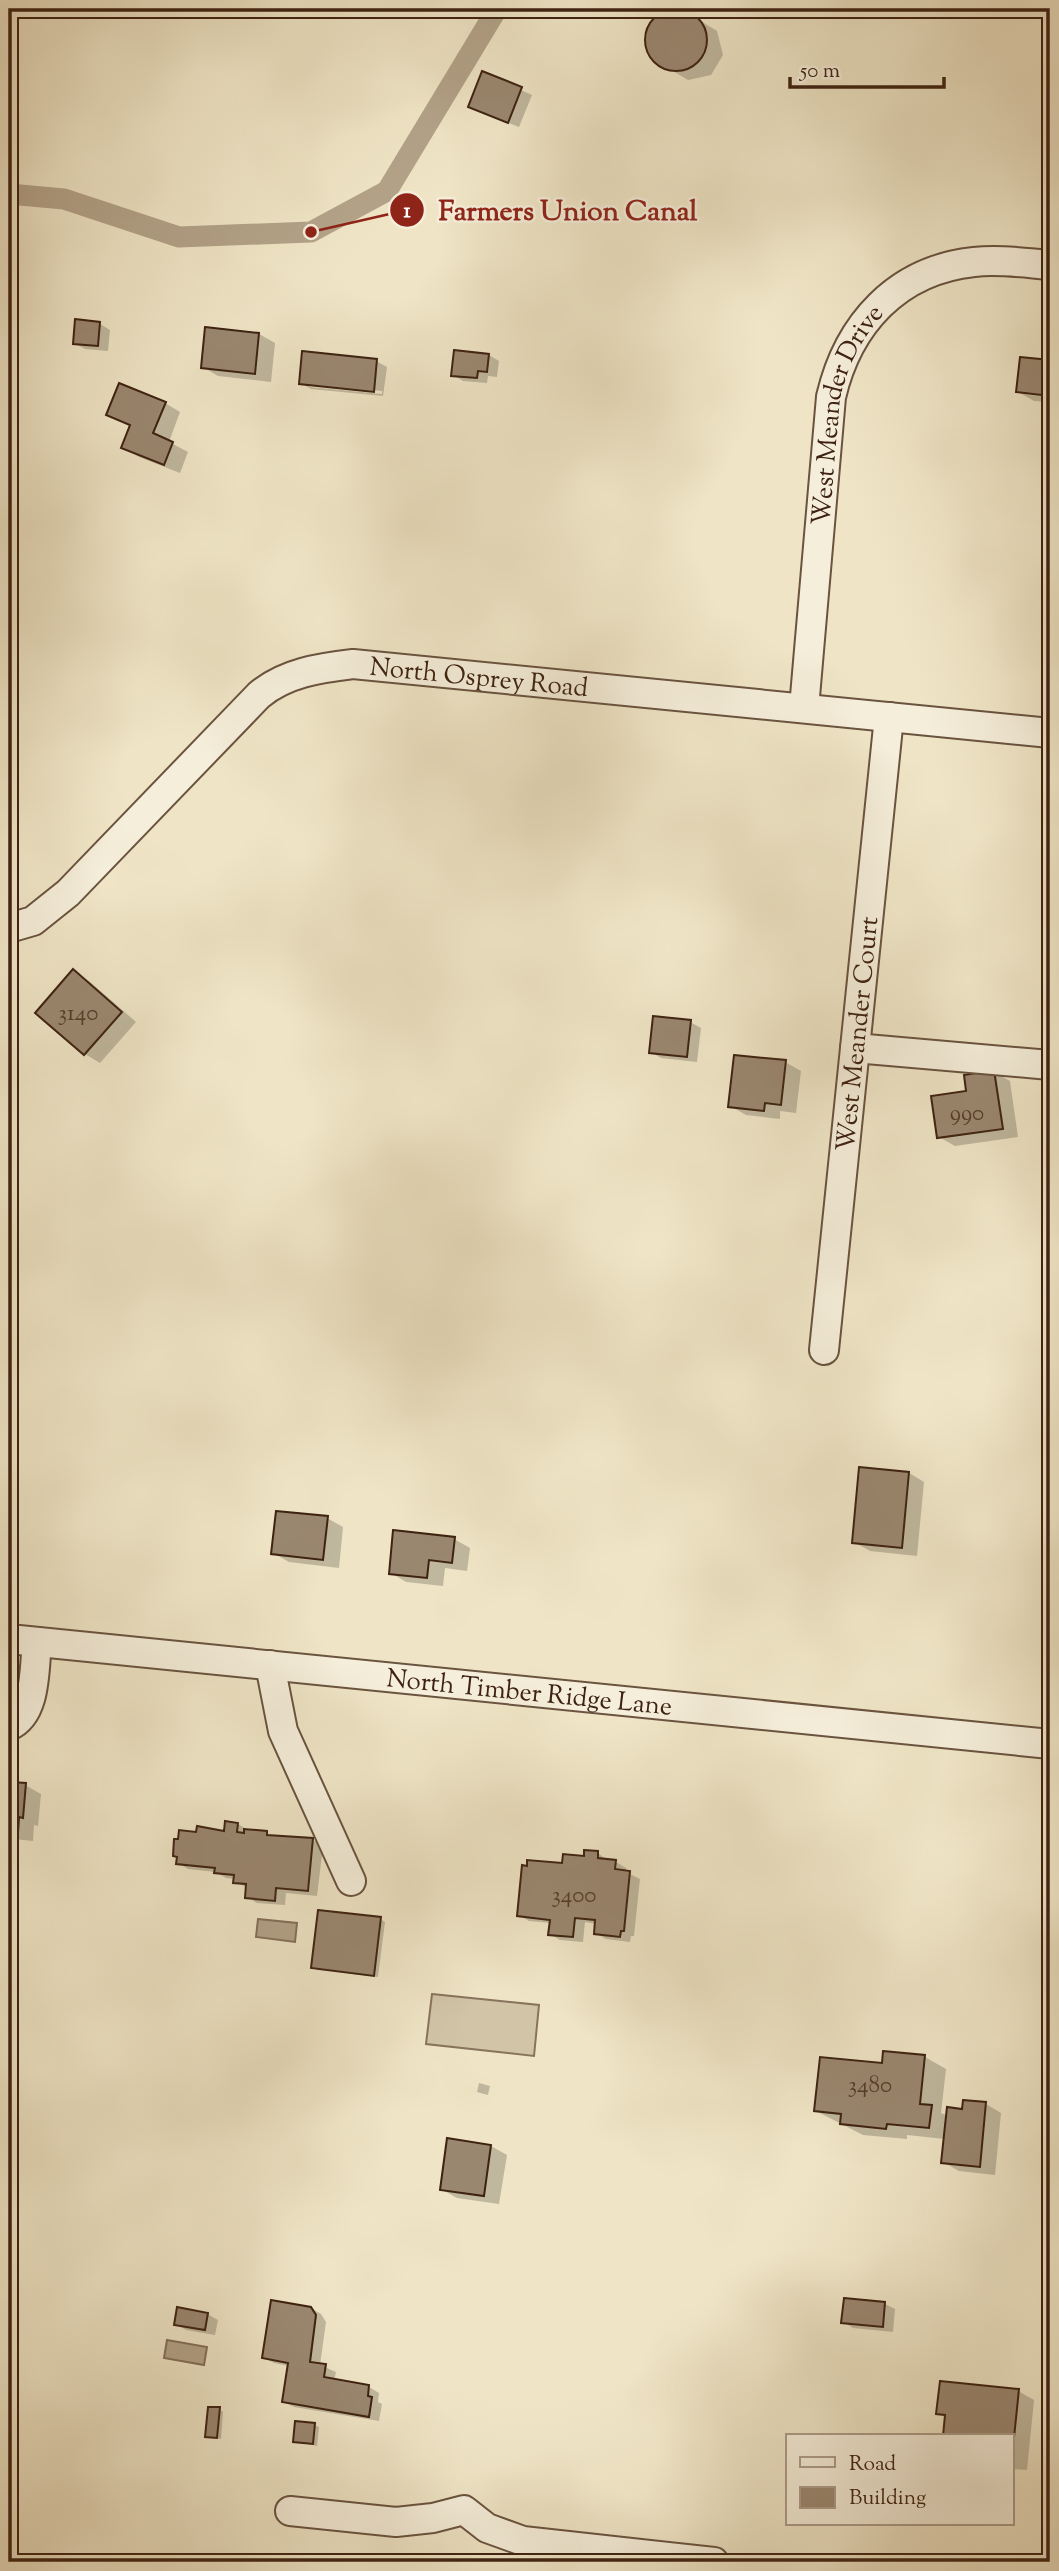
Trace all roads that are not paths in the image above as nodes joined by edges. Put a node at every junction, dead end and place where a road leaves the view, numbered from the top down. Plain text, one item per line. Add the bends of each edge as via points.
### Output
1 (1050, 265) edge
2 (804, 708) junction
3 (889, 717) junction
4 (1050, 733) edge
5 (9, 928) edge
6 (855, 1048) junction
7 (1050, 1065) edge
8 (824, 1350) dead end
9 (9, 1639) edge
10 (37, 1642) junction
11 (270, 1665) junction
12 (9, 1726) edge
13 (1050, 1744) edge
14 (351, 1881) dead end
15 (290, 2511) dead end
16 (714, 2562) edge

1 - 2 street, West Meander Drive via 974,261 935,270 895,292 859,328 837,372 831,397
2 - 3 street, North Osprey Road
2 - 5 street, North Osprey Road via 352,664 311,669 271,685 259,695 68,893 33,921
3 - 4 street, North Osprey Road
3 - 6 street, West Meander Court
6 - 7 street
6 - 8 street, West Meander Court
9 - 10 street, North Timber Ridge Lane
10 - 11 street, North Timber Ridge Lane
10 - 12 street via 30,1704 17,1723
11 - 13 street, North Timber Ridge Lane
11 - 14 street via 283,1731
15 - 16 street via 396,2522 464,2510 487,2528 523,2541

